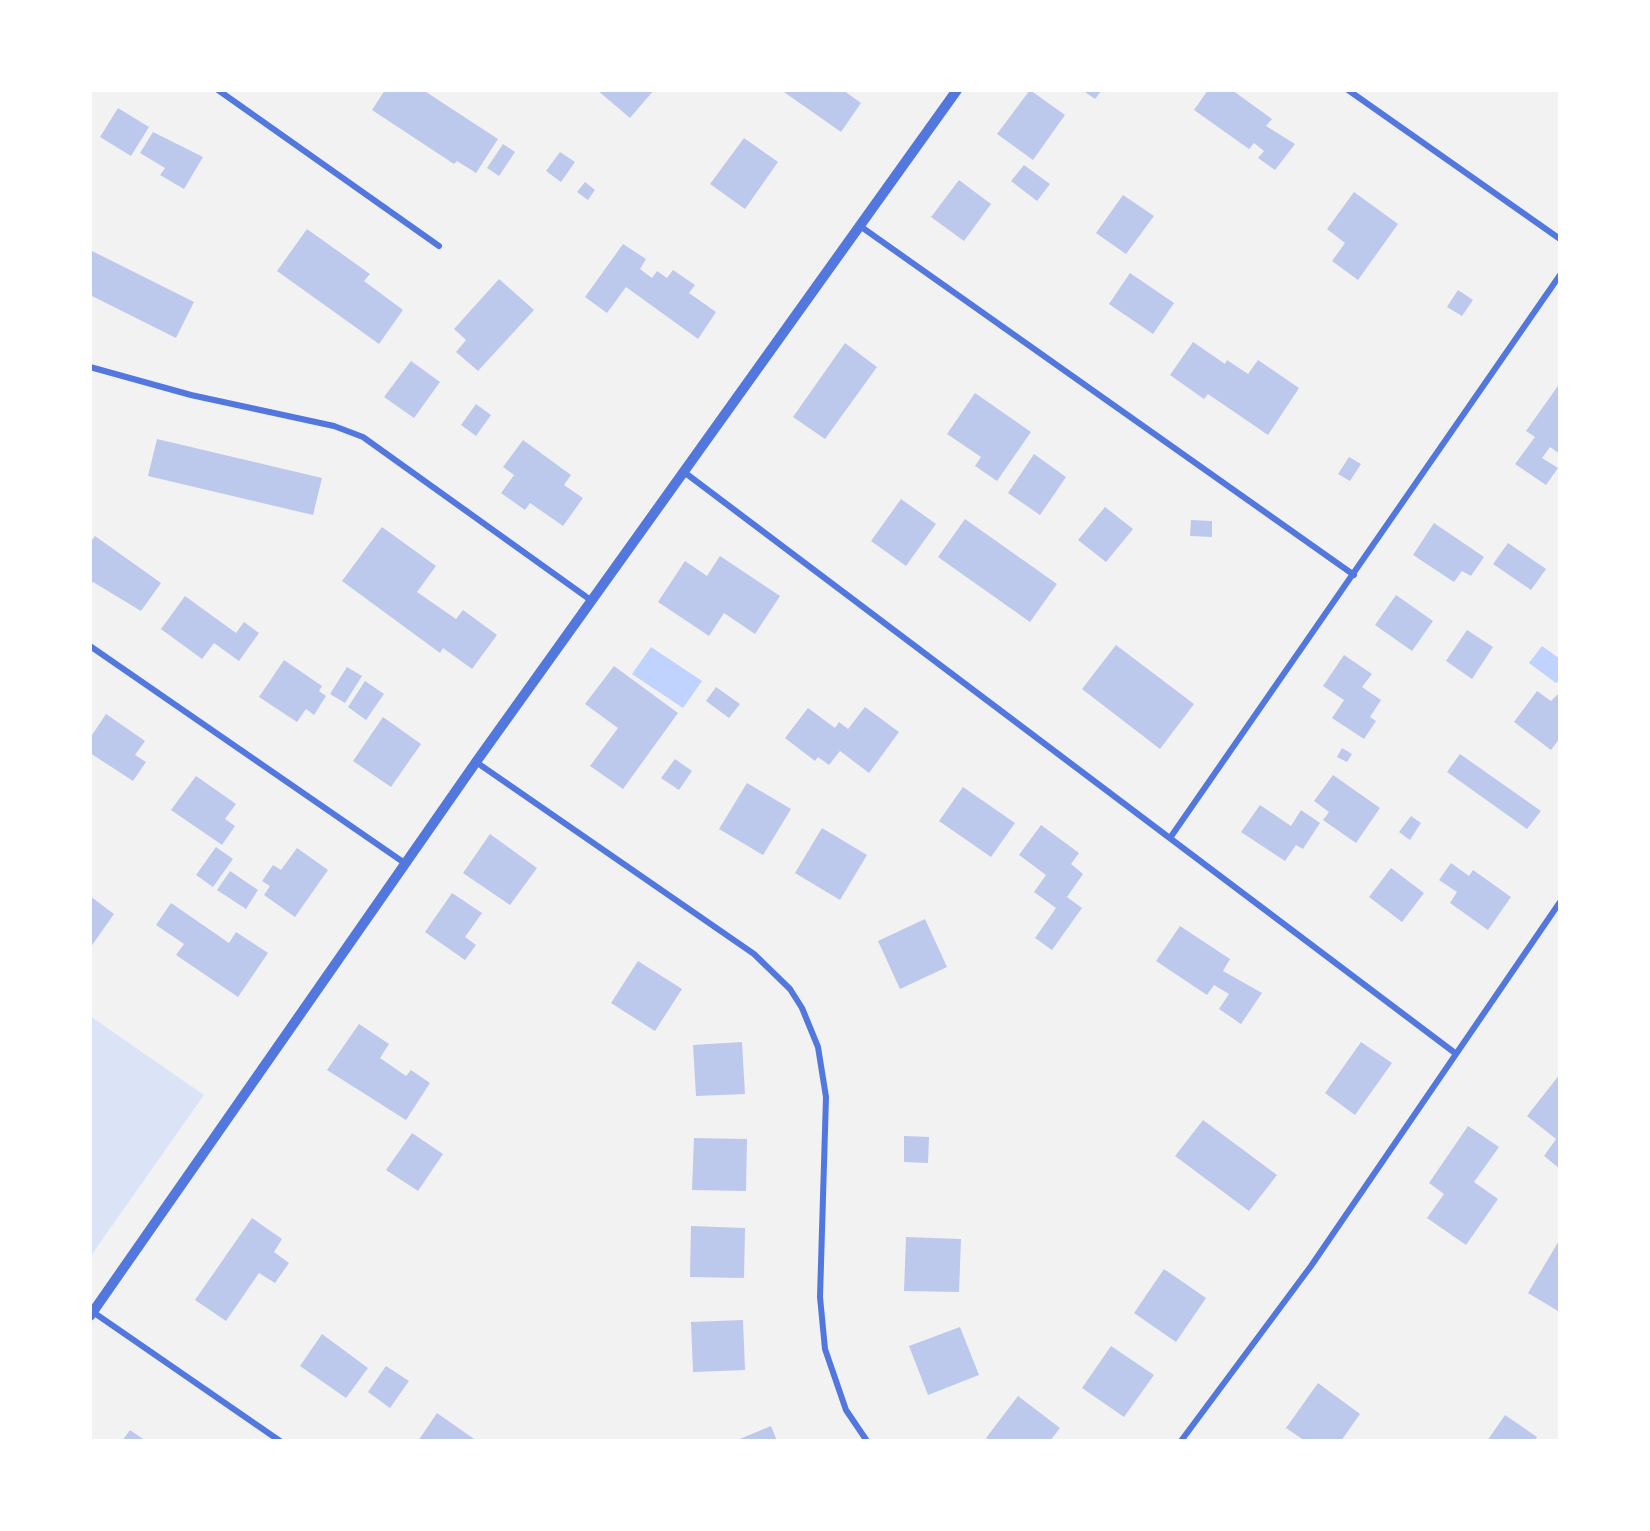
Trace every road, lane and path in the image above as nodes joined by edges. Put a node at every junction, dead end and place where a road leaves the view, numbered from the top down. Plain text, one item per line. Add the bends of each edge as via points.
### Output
1 (218, 90) edge
2 (957, 90) edge
3 (1348, 90) edge
4 (860, 225) junction
5 (1560, 239) edge
6 (439, 246) dead end
7 (1560, 275) edge
8 (90, 367) edge
9 (684, 472) junction
10 (1354, 574) junction
11 (592, 602) junction
12 (90, 646) edge
13 (476, 762) junction
14 (1170, 837) junction
15 (406, 864) junction
16 (1560, 902) edge
17 (1455, 1053) junction
18 (92, 1314) edge
19 (280, 1441) edge
20 (867, 1441) edge
21 (1181, 1441) edge

1 - 6 street
2 - 4 street
3 - 5 street
4 - 9 street
4 - 10 street
7 - 10 street
8 - 11 street via 191,395 334,426 363,437
9 - 11 street
9 - 14 street
10 - 14 street
11 - 13 street
12 - 15 street
13 - 15 street
13 - 20 street via 754,954 790,989 802,1008 818,1047 825,1097 820,1297 825,1349 846,1410
14 - 17 street
15 - 18 street
16 - 17 street
17 - 21 street via 1311,1266
18 - 19 street

